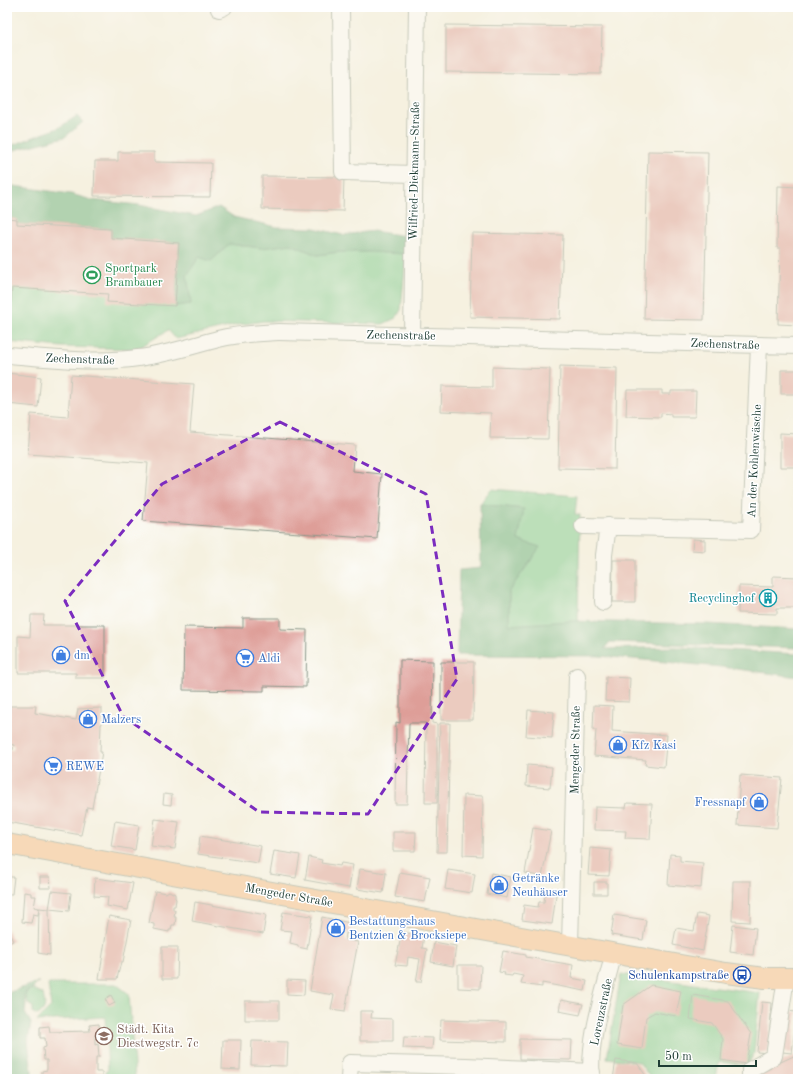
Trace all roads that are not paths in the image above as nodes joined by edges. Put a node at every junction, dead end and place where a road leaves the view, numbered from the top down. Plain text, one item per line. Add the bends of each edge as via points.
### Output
1 (341, 7) edge
2 (417, 7) edge
3 (414, 174) junction
4 (412, 335) junction
5 (759, 345) junction
6 (798, 346) edge
7 (7, 355) edge
8 (584, 526) dead end
9 (608, 526) junction
10 (603, 602) dead end
11 (577, 676) dead end
12 (7, 844) edge
13 (570, 945) junction
14 (614, 952) junction
15 (792, 978) edge
16 (592, 1076) edge
17 (349, 1079) edge
18 (750, 1079) edge

1 - 3 street via 343,172
2 - 3 street, Wilfried-Diekmann-Straße
3 - 4 street, Wilfried-Diekmann-Straße
4 - 5 street, Zechenstraße
4 - 7 street, Zechenstraße via 279,332 252,334 139,358 113,361
5 - 6 street, Zechenstraße
5 - 9 street, An der Kohlenwäsche via 751,530
8 - 9 street, An der Kohlenwäsche
9 - 10 street via 604,554
11 - 13 street, Mengeder Straße
12 - 13 main road, Mengeder Straße
13 - 14 main road, Mengeder Straße
14 - 15 main road, Mengeder Straße via 742,975
14 - 16 street, Lorenzstraße via 593,1047
15 - 18 street via 774,1056 750,1070
16 - 17 street, Lorenzstraße via 466,1066 350,1064

